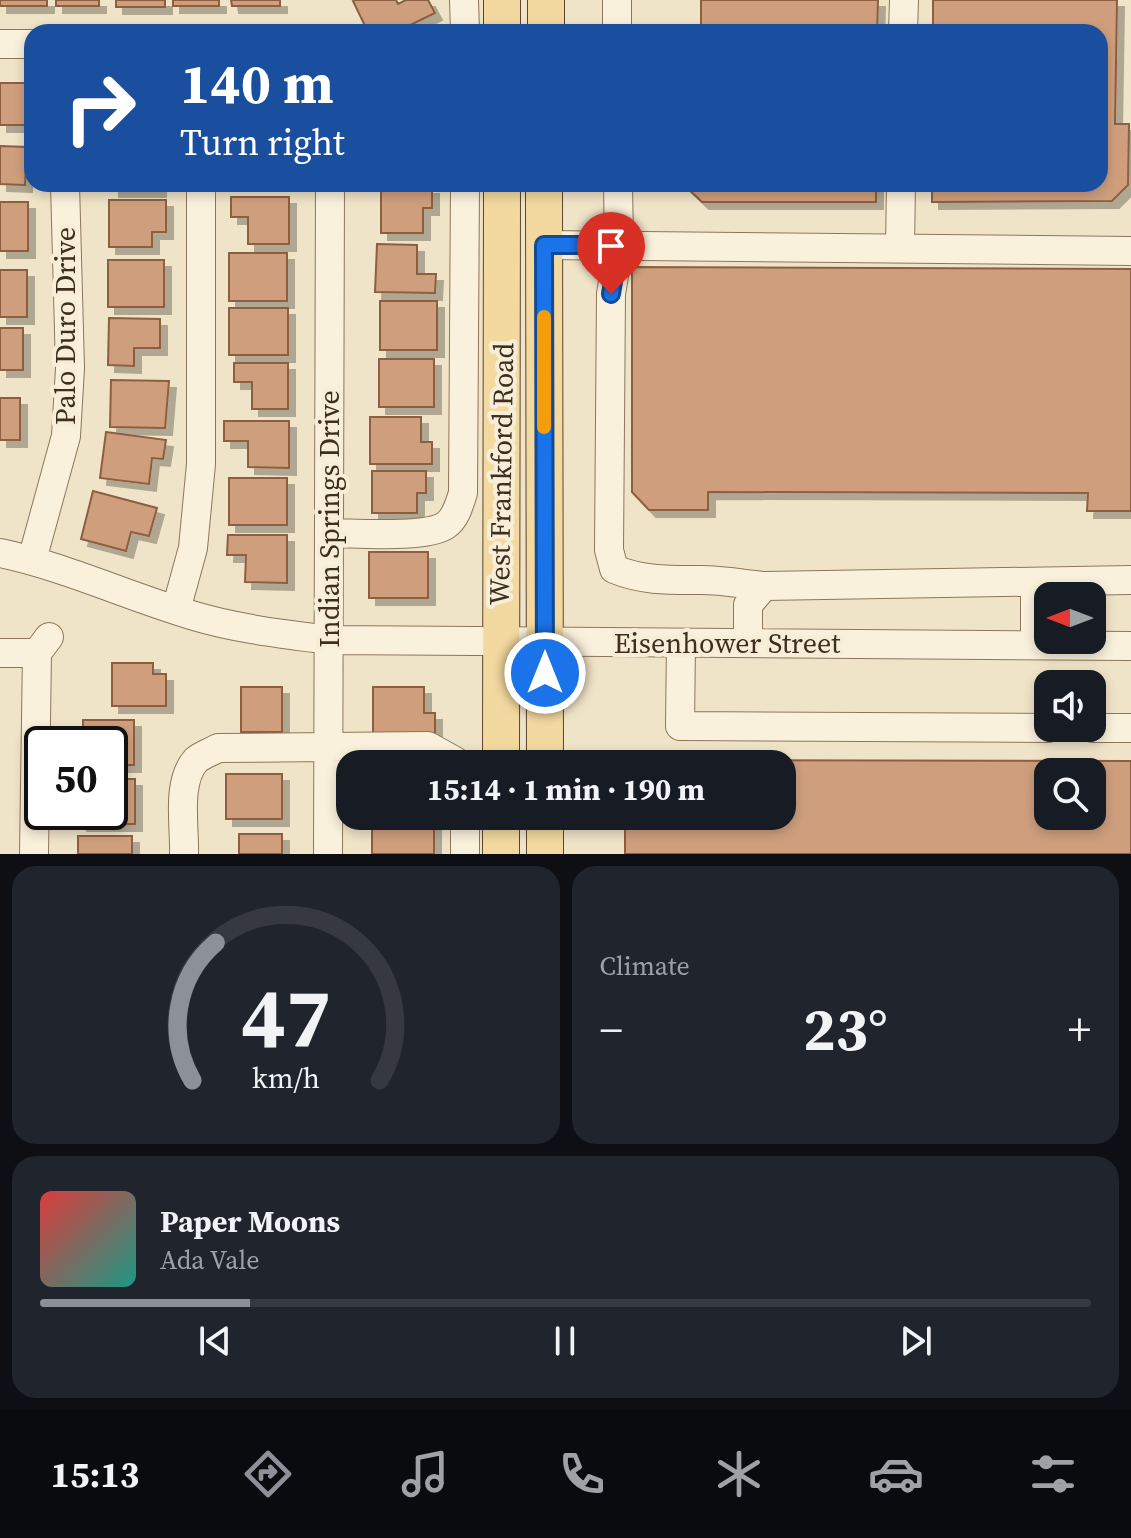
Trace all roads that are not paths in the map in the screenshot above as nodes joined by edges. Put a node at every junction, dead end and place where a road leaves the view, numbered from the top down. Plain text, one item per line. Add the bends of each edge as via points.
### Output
1 (464, 0) edge
2 (502, 0) edge
3 (546, 0) edge
4 (617, 0) edge
5 (904, 0) edge
6 (465, 24) edge
7 (502, 24) edge
8 (546, 24) edge
9 (617, 24) edge
10 (903, 24) edge
11 (0, 44) edge
12 (24, 44) edge
13 (65, 192) edge
14 (201, 192) edge
15 (330, 192) edge
16 (465, 192) edge
17 (502, 192) edge
18 (544, 192) edge
19 (618, 192) edge
20 (901, 192) edge
21 (544, 245) junction
22 (619, 245) junction
23 (900, 248) junction
24 (1131, 251) edge
25 (329, 533) junction
26 (0, 553) edge
27 (32, 560) junction
28 (1131, 580) edge
29 (1034, 582) edge
30 (1035, 582) edge
31 (764, 586) junction
32 (176, 610) junction
33 (330, 640) junction
34 (500, 642) junction
35 (545, 642) junction
36 (681, 643) junction
37 (748, 643) junction
38 (1034, 645) edge
39 (1106, 646) edge
40 (1131, 646) edge
41 (0, 653) edge
42 (1034, 728) edge
43 (1106, 728) edge
44 (1131, 728) edge
45 (329, 747) junction
46 (435, 750) edge
47 (501, 750) edge
48 (545, 750) edge
49 (465, 830) edge
50 (501, 830) edge
51 (545, 830) edge
52 (34, 854) edge
53 (184, 854) edge
54 (328, 854) edge
55 (465, 854) edge
56 (501, 854) edge
57 (545, 854) edge

1 - 6 street
2 - 7 main road
3 - 8 main road
4 - 9 street
5 - 10 street
11 - 12 street
13 - 27 street, Palo Duro Drive via 70,368 66,436
14 - 32 street via 201,464 193,548
15 - 25 street, Indian Springs Drive
16 - 25 street via 463,493 457,511 447,525 429,532
17 - 34 main road, West Frankford Road
18 - 21 main road, West Frankford Road
19 - 22 street
20 - 23 street
21 - 22 street
21 - 35 main road, West Frankford Road
22 - 23 street
22 - 31 street via 611,294 609,550 614,569 665,581
23 - 24 street
25 - 33 street, Indian Springs Drive
26 - 27 street, Eisenhower Street
27 - 32 street, Eisenhower Street
28 - 30 street
29 - 31 street
31 - 37 street via 748,605
32 - 33 street, Eisenhower Street via 251,631
33 - 34 street, Eisenhower Street
33 - 45 street, Indian Springs Drive
34 - 35 street, Eisenhower Street
34 - 47 main road, West Frankford Road
35 - 36 street, Eisenhower Street
35 - 48 main road, West Frankford Road
36 - 37 street, Eisenhower Street
36 - 42 street via 680,726
37 - 38 street, Eisenhower Street
39 - 40 street, Eisenhower Street
41 - 52 street via 43,645
43 - 44 street
45 - 46 street
45 - 53 street via 218,748 198,758 188,772 185,791
45 - 54 street, Indian Springs Drive
49 - 55 street
50 - 56 main road
51 - 57 main road

